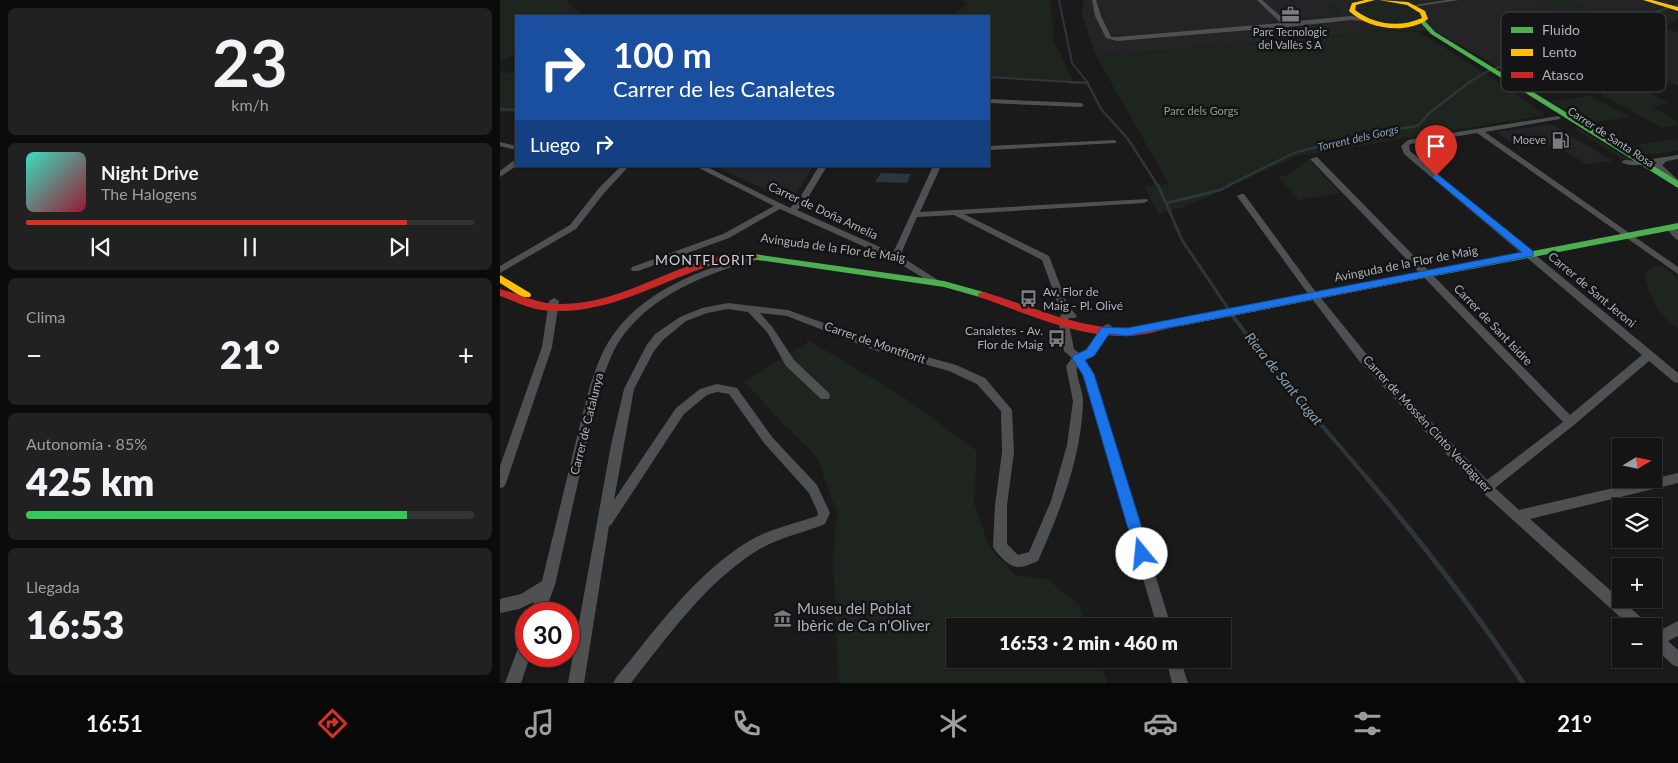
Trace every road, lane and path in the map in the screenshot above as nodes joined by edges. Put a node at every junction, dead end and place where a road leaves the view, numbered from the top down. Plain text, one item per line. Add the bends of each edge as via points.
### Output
1 (1094, 0) edge
2 (1259, 0) edge
3 (1366, 0) edge
4 (1382, 0) edge
5 (1457, 0) edge
6 (1646, 0) edge
7 (1673, 7) edge
8 (1418, 12) junction
9 (1356, 17) junction
10 (1288, 25) junction
11 (1408, 25) junction
12 (1433, 33) junction
13 (1501, 74) edge
14 (1527, 92) edge
15 (1530, 92) edge
16 (990, 101) edge
17 (1081, 105) dead end
18 (1558, 118) junction
19 (1480, 131) junction
20 (1114, 142) dead end
21 (500, 144) edge
22 (515, 148) edge
23 (990, 148) edge
24 (1678, 157) edge
25 (1314, 159) dead end
26 (1665, 159) junction
27 (1625, 162) junction
28 (1641, 163) junction
29 (515, 164) edge
30 (624, 167) edge
31 (701, 167) edge
32 (822, 167) edge
33 (937, 167) edge
34 (500, 175) edge
35 (1678, 184) edge
36 (1678, 194) edge
37 (1241, 196) dead end
38 (1144, 201) dead end
39 (781, 205) junction
40 (791, 211) junction
41 (955, 213) junction
42 (916, 215) junction
43 (1674, 227) edge
44 (1628, 236) junction
45 (1678, 238) edge
46 (1530, 254) junction
47 (757, 257) junction
48 (895, 257) junction
49 (635, 269) dead end
50 (500, 270) edge
51 (1678, 271) edge
52 (926, 275) junction
53 (1426, 275) junction
54 (500, 278) edge
55 (935, 282) junction
56 (500, 292) edge
57 (1315, 297) junction
58 (553, 304) junction
59 (750, 308) junction
60 (1067, 317) junction
61 (1107, 328) junction
62 (1648, 355) junction
63 (1078, 358) junction
64 (1678, 379) edge
65 (826, 396) dead end
66 (1570, 422) junction
67 (1678, 478) edge
68 (500, 483) edge
69 (1486, 488) junction
70 (1518, 516) junction
71 (604, 526) junction
72 (548, 585) junction
73 (542, 602) edge
74 (500, 606) edge
75 (1162, 618) edge
76 (1631, 618) edge
77 (1678, 628) edge
78 (1662, 636) edge
79 (1662, 645) edge
80 (1678, 660) edge
81 (518, 667) edge
82 (1176, 668) edge
83 (513, 683) edge
84 (576, 683) edge
85 (621, 683) edge
86 (1180, 683) edge

1 - 10 street via 1109,38
2 - 10 street
3 - 9 street via 1352,7
4 - 8 street
5 - 8 street via 1432,5
6 - 7 street
8 - 11 street
8 - 12 street
9 - 10 street
9 - 11 street via 1388,25
11 - 12 street
12 - 13 street
14 - 18 street, Carrer de Santa Rosa
15 - 28 street, Carrer de Santa Rosa
16 - 17 street
18 - 19 street, Carrer de Sant Jeroni
18 - 27 street, Carrer de Santa Rosa
19 - 44 street
19 - 46 street, Carrer de Sant Jeroni via 1408,142 1405,146 1407,152
20 - 23 street
21 - 22 street
24 - 26 street
25 - 53 street, Carrer de Sant Isidre
26 - 28 street
26 - 35 street via 1658,165
27 - 28 street
27 - 36 street, Carrer de Santa Rosa
28 - 35 street, Carrer de Santa Rosa
29 - 34 street
30 - 50 street via 573,227
31 - 39 street, Carrer de Doña Amelia
32 - 40 street via 814,176 806,199
33 - 42 street
37 - 57 street, Carrer de Mossèn Cinto Verdaguer
38 - 41 street
39 - 40 street, Carrer de Doña Amelia
39 - 49 street via 726,236
40 - 48 street, Carrer de Doña Amelia
41 - 42 street
41 - 60 street via 1046,258
42 - 48 street
43 - 44 street, Avinguda de la Flor de Maig
43 - 45 street
44 - 46 street, Avinguda de la Flor de Maig
44 - 51 street
46 - 53 street, Avinguda de la Flor de Maig
46 - 62 street, Carrer de Sant Jeroni
47 - 55 street, Avinguda de la Flor de Maig
47 - 58 street, Avinguda de la Flor de Maig via 721,258 623,299 598,306 569,310
47 - 72 street, Carrer de Catalunya via 725,265 671,290 628,324 616,340 603,363 594,393
48 - 52 street, Carrer de Doña Amelia
52 - 55 street, Carrer de Doña Amelia
52 - 58 street, Avinguda de la Flor de Maig via 762,251 735,251 689,264 612,297
52 - 60 street, Avinguda de la Flor de Maig via 965,281
53 - 57 street, Avinguda de la Flor de Maig
53 - 66 street, Carrer de Sant Isidre
54 - 58 street, Avinguda de la Flor de Maig via 519,292
55 - 60 street, Avinguda de la Flor de Maig
56 - 58 street, Avinguda de la Flor de Maig via 522,302
57 - 61 street, Avinguda de la Flor de Maig via 1140,329
57 - 69 street, Carrer de Mossèn Cinto Verdaguer via 1364,358
58 - 68 street via 547,347
59 - 63 street, Carrer de Montflorit via 798,316 878,347 952,368 981,381 1006,410 1008,452 1000,505 1000,547 1016,562 1033,557 1057,502 1073,444 1078,401 1071,366
59 - 65 street via 770,330 790,363
59 - 71 street, Carrer de Montflorit via 716,307 683,319 659,337 650,349 624,406
60 - 61 street, Avinguda de la Flor de Maig
60 - 63 street via 1069,350
61 - 63 street via 1090,353
62 - 64 street, Carrer de Sant Jeroni
62 - 66 street
63 - 75 street via 1088,374
66 - 69 street
67 - 70 street
69 - 70 street, Carrer de Mossèn Cinto Verdaguer
70 - 76 street, Carrer de Mossèn Cinto Verdaguer
71 - 84 street, Carrer de Montflorit
71 - 85 street via 680,411 694,396 716,388 733,391 768,440 813,489 824,513 821,520 754,546 725,568 686,606
72 - 73 street, Carrer de Catalunya
72 - 74 street via 522,601
77 - 78 street
79 - 80 street
81 - 83 street
82 - 86 street

